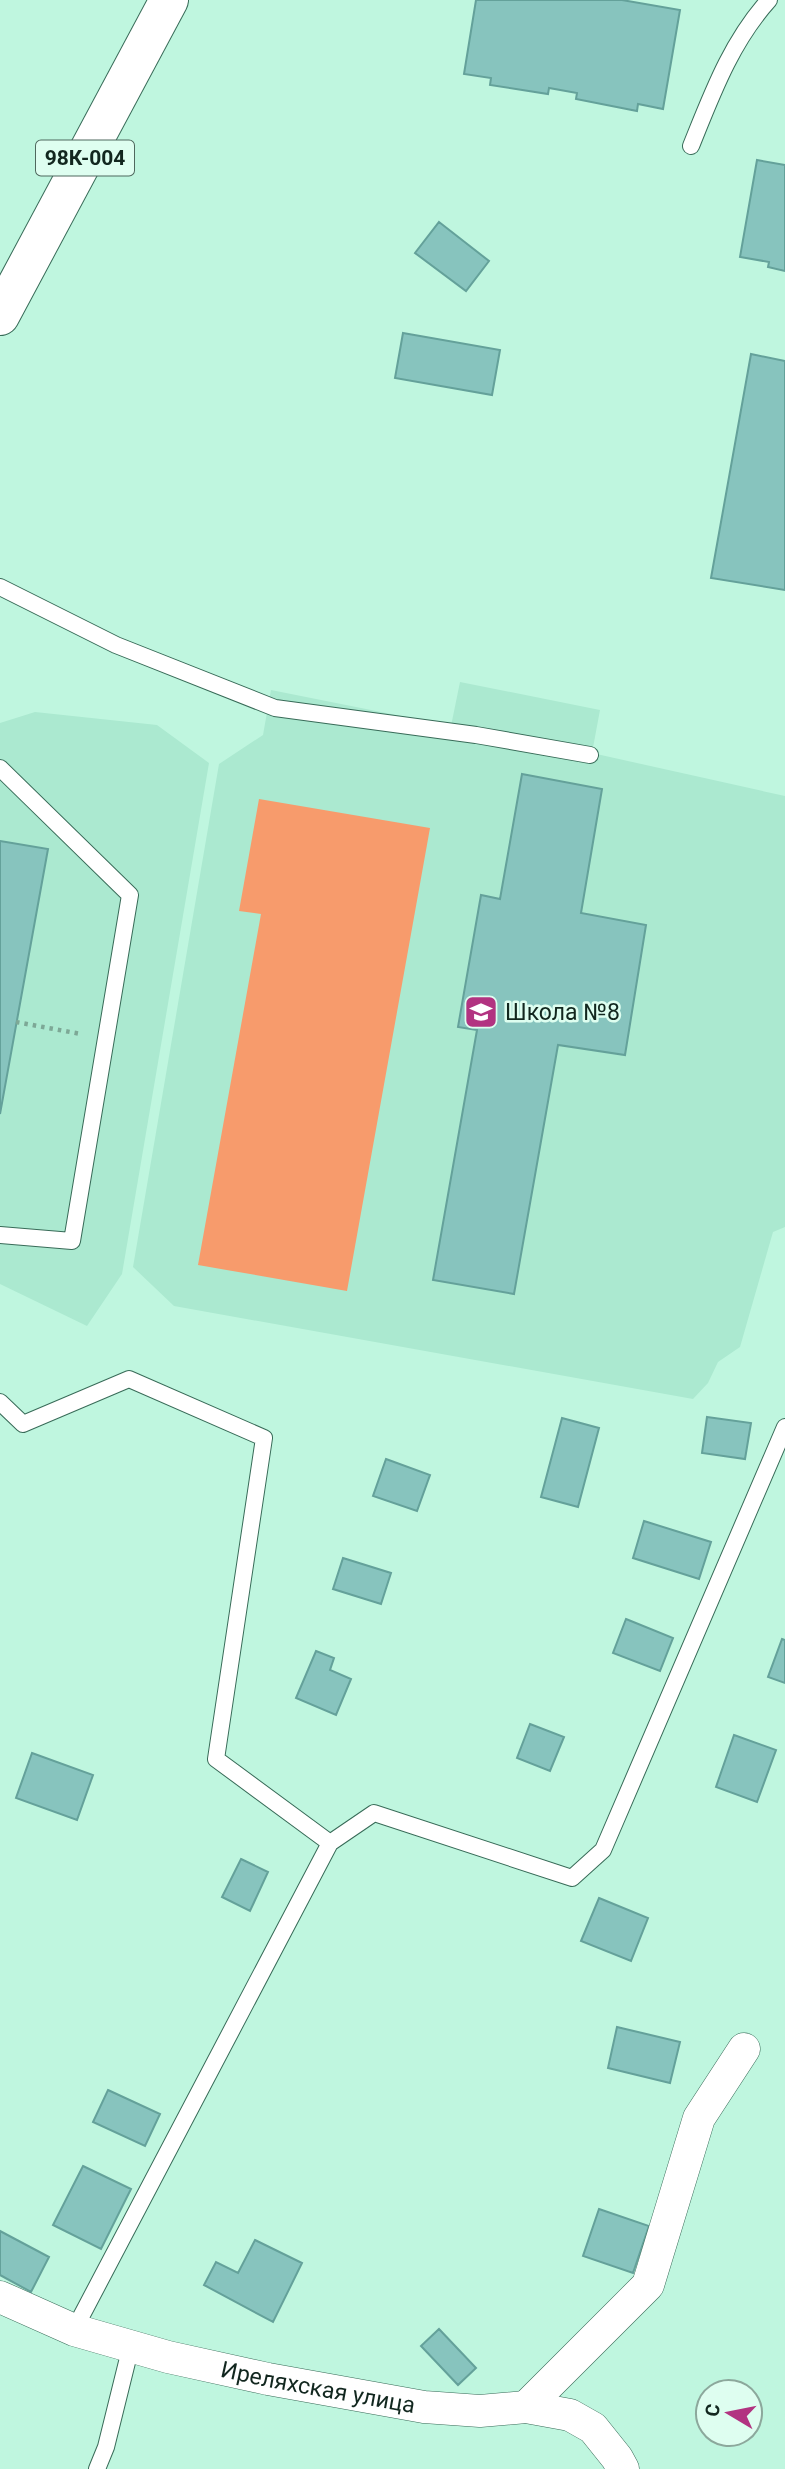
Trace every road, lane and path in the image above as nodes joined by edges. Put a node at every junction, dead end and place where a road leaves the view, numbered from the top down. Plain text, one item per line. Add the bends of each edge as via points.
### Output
1 (169, 0) edge
2 (769, 0) edge
3 (691, 146) dead end
4 (0, 316) edge
5 (0, 587) edge
6 (590, 755) dead end
7 (0, 768) edge
8 (16, 1022) dead end
9 (106, 1039) junction
10 (0, 1235) edge
11 (0, 1402) edge
12 (785, 1427) edge
13 (330, 1843) junction
14 (744, 2049) dead end
15 (0, 2297) edge
16 (74, 2330) junction
17 (131, 2346) junction
18 (526, 2407) junction
19 (615, 2465) edge
20 (97, 2469) edge

1 - 4 main road, 98К-004
2 - 3 lane via 726,62
5 - 6 lane via 116,645 275,708
7 - 9 lane via 130,895
8 - 9 path
9 - 10 lane via 72,1241
11 - 13 lane via 23,1424 129,1379 264,1438 216,1759
12 - 13 lane via 603,1850 572,1878 374,1813
13 - 16 lane
14 - 18 street via 699,2118 648,2285
15 - 16 street, Иреляхская улица
16 - 17 street, Иреляхская улица
17 - 18 street, Иреляхская улица via 268,2379 424,2407
17 - 20 lane
18 - 19 street, Иреляхская улица via 570,2415 593,2428

